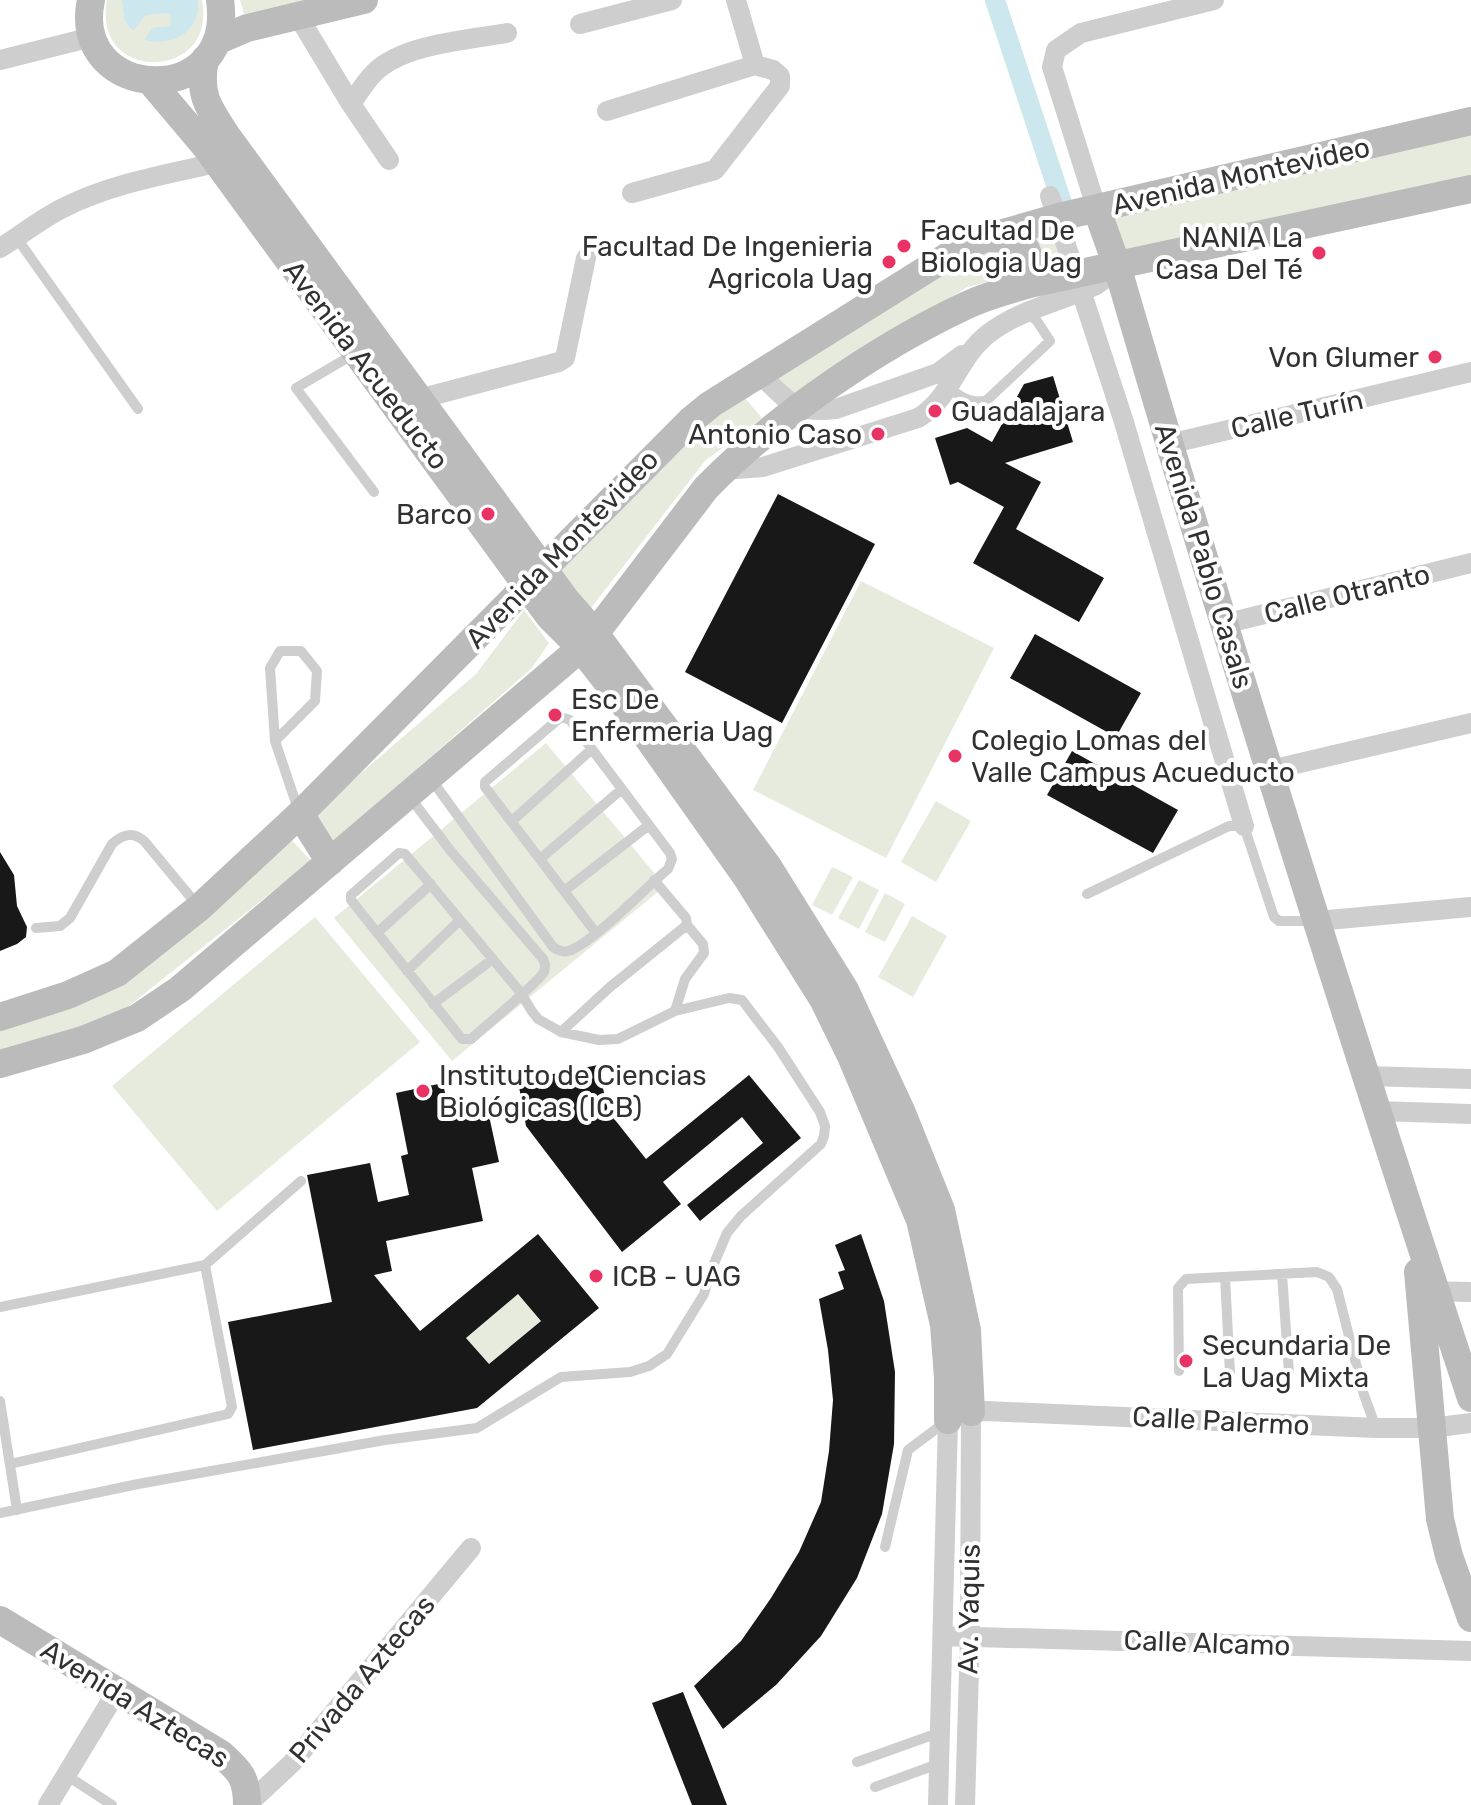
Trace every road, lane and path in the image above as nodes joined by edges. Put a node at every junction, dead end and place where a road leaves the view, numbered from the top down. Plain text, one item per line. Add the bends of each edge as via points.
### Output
1 (220, 0) edge
2 (364, 0) edge
3 (672, 0) edge
4 (736, 0) edge
5 (1214, 0) edge
6 (90, 1) edge
7 (298, 16) junction
8 (580, 24) dead end
9 (507, 33) dead end
10 (92, 37) junction
11 (211, 50) junction
12 (0, 60) edge
13 (755, 65) junction
14 (151, 82) junction
15 (351, 104) junction
16 (607, 111) dead end
17 (1471, 121) edge
18 (230, 160) junction
19 (389, 160) dead end
20 (1471, 189) edge
21 (632, 193) dead end
22 (1053, 207) junction
23 (1097, 210) junction
24 (986, 238) junction
25 (8, 243) edge
26 (586, 258) dead end
27 (1117, 266) junction
28 (1078, 282) junction
29 (1004, 291) junction
30 (1025, 311) junction
31 (355, 354) junction
32 (1471, 372) edge
33 (759, 374) junction
34 (943, 380) junction
35 (419, 399) junction
36 (138, 409) dead end
37 (799, 409) junction
38 (1169, 444) junction
39 (442, 448) junction
40 (723, 470) junction
41 (374, 492) dead end
42 (1471, 563) edge
43 (535, 575) junction
44 (1224, 624) junction
45 (587, 640) junction
46 (1471, 723) edge
47 (275, 741) junction
48 (592, 749) junction
49 (1270, 770) junction
50 (430, 777) junction
51 (622, 789) junction
52 (408, 795) junction
53 (300, 814) junction
54 (512, 821) junction
55 (649, 825) junction
56 (1244, 826) junction
57 (540, 859) junction
58 (330, 862) junction
59 (654, 880) junction
60 (431, 884) junction
61 (564, 891) junction
62 (1087, 894) dead end
63 (200, 907) junction
64 (1471, 907) edge
65 (460, 920) junction
66 (1317, 921) junction
67 (687, 925) junction
68 (36, 928) dead end
69 (377, 933) junction
70 (596, 933) junction
71 (553, 947) junction
72 (493, 959) junction
73 (543, 959) junction
74 (407, 971) junction
75 (521, 993) junction
76 (433, 1004) junction
77 (675, 1011) junction
78 (0, 1017) edge
79 (561, 1032) junction
80 (0, 1064) edge
81 (1366, 1076) junction
82 (1471, 1079) edge
83 (1377, 1111) junction
84 (1471, 1114) edge
85 (301, 1181) dead end
86 (205, 1265) junction
87 (1282, 1274) junction
88 (1225, 1277) junction
89 (1428, 1291) junction
90 (1471, 1292) edge
91 (0, 1307) edge
92 (1179, 1371) dead end
93 (1230, 1373) dead end
94 (1289, 1373) dead end
95 (1471, 1398) edge
96 (0, 1401) edge
97 (959, 1416) junction
98 (1471, 1423) edge
99 (1376, 1428) junction
100 (1431, 1428) junction
101 (10, 1464) junction
102 (17, 1510) junction
103 (0, 1513) edge
104 (885, 1547) dead end
105 (471, 1548) dead end
106 (1471, 1618) edge
107 (0, 1620) edge
108 (943, 1636) junction
109 (970, 1636) junction
110 (1471, 1651) edge
111 (117, 1691) junction
112 (941, 1732) junction
113 (857, 1762) dead end
114 (938, 1764) junction
115 (66, 1775) junction
116 (875, 1787) dead end
117 (248, 1804) edge
118 (48, 1805) edge
119 (112, 1805) edge
120 (938, 1805) edge
121 (965, 1805) edge

1 - 11 street, Avenida Acueducto via 221,27
2 - 7 street
3 - 8 street
4 - 13 street
5 - 23 street, Avenida Pablo Casals via 1081,33 1056,50 1052,67
6 - 10 street
7 - 11 street via 233,33
7 - 15 street
9 - 15 street via 428,47 392,60 374,73
10 - 12 street
10 - 14 street via 115,68
11 - 14 street via 181,77
11 - 18 street, Avenida Acueducto via 201,80 203,95
13 - 16 street
13 - 21 street via 773,70 780,76 780,86 715,170
14 - 18 street, Avenida Acueducto
15 - 19 street
17 - 23 street, Avenida Montevideo
18 - 25 street via 86,198
18 - 31 street, Avenida Acueducto
18 - 35 street, Avenida Acueducto
20 - 27 street
22 - 23 street, Avenida Montevideo
22 - 24 street, Avenida Montevideo
22 - 28 street
23 - 27 street, Avenida Pablo Casals
24 - 29 street via 1013,239 1028,253 1025,272
24 - 33 street, Avenida Montevideo via 956,251
25 - 36 lane
26 - 35 street via 565,358
27 - 28 street
27 - 38 street, Avenida Pablo Casals
28 - 29 street
28 - 30 street
28 - 56 street
29 - 30 lane
29 - 37 street via 927,326
30 - 34 street via 989,332
30 - 34 lane via 1050,339 987,400 976,403
31 - 39 street, Avenida Acueducto
31 - 41 lane via 296,388
32 - 38 street, Calle Turín
33 - 37 street
33 - 43 street, Avenida Montevideo via 690,421
34 - 37 street via 836,409
34 - 40 street via 939,402 918,418 763,467
35 - 39 street, Avenida Acueducto
37 - 40 street
38 - 44 street, Avenida Pablo Casals
39 - 43 street, Avenida Acueducto
40 - 45 street
42 - 44 street, Calle Otranto
43 - 45 street, Avenida Acueducto via 571,607
43 - 53 street, Avenida Montevideo
44 - 49 street, Avenida Pablo Casals
45 - 50 street
45 - 97 street, Avenida Acueducto via 767,865 902,1113 941,1210 967,1330
46 - 49 street
47 - 47 lane via 315,701 317,671 301,651 280,651 270,668
47 - 53 lane
48 - 51 lane
48 - 54 lane
48 - 54 lane via 570,720 561,717 485,782
49 - 66 street, Avenida Pablo Casals
50 - 52 street
50 - 71 lane
51 - 55 lane
51 - 57 lane
52 - 58 street
52 - 73 lane
53 - 58 street
53 - 63 street, Avenida Montevideo
54 - 57 lane
55 - 59 lane via 672,859
55 - 61 lane
56 - 62 lane via 1229,826
56 - 66 lane via 1274,917
57 - 61 lane
58 - 80 street via 180,989 137,1018
59 - 67 lane
59 - 70 lane
60 - 65 lane
60 - 69 lane
60 - 69 lane via 402,852 351,895
61 - 70 lane
63 - 68 lane via 145,842 131,834 112,844 70,918 60,926
63 - 78 street, Avenida Montevideo via 117,973
64 - 66 street
65 - 72 lane
65 - 74 lane
66 - 81 street, Avenida Pablo Casals
67 - 77 lane via 704,953 685,979
67 - 79 lane
69 - 74 lane
70 - 71 lane via 571,950
71 - 73 lane
72 - 75 lane
72 - 76 lane
73 - 75 lane via 544,973
74 - 76 lane
75 - 76 lane via 466,1040
75 - 79 lane via 538,1019
77 - 79 lane via 618,1039
77 - 102 lane via 729,998 742,1000 825,1126 821,1144 727,1233 704,1294 667,1354 630,1372 561,1377 477,1428 138,1484
81 - 82 street
81 - 83 street, Avenida Pablo Casals
83 - 84 street
83 - 89 street, Avenida Pablo Casals
85 - 86 lane
86 - 91 lane
86 - 101 lane via 230,1412
87 - 88 lane
87 - 94 lane
87 - 99 lane via 1317,1272 1337,1289
88 - 92 lane via 1180,1283
88 - 93 lane
89 - 90 street
89 - 95 street, Avenida Pablo Casals
89 - 100 street, Avenida Pablo Casals
96 - 101 lane
97 - 99 street, Calle Palermo via 986,1411
97 - 104 lane via 908,1450
97 - 108 street, Av. Yaquis
97 - 109 street, Av. Yaquis
98 - 100 street, Calle Palermo
99 - 100 street, Calle Palermo
100 - 106 street, Avenida Pablo Casals via 1440,1519
101 - 102 lane
102 - 103 lane
105 - 117 street, Privada Aztecas via 292,1763
107 - 111 street, Avenida Aztecas
108 - 109 street, Calle Alcamo
108 - 112 street, Av. Yaquis
109 - 110 street, Calle Alcamo
109 - 121 street, Av. Yaquis
111 - 115 street
111 - 117 street, Avenida Aztecas via 221,1754 241,1772
112 - 113 lane
112 - 114 street, Av. Yaquis
114 - 116 lane
114 - 120 street, Av. Yaquis
115 - 118 street
115 - 119 lane

